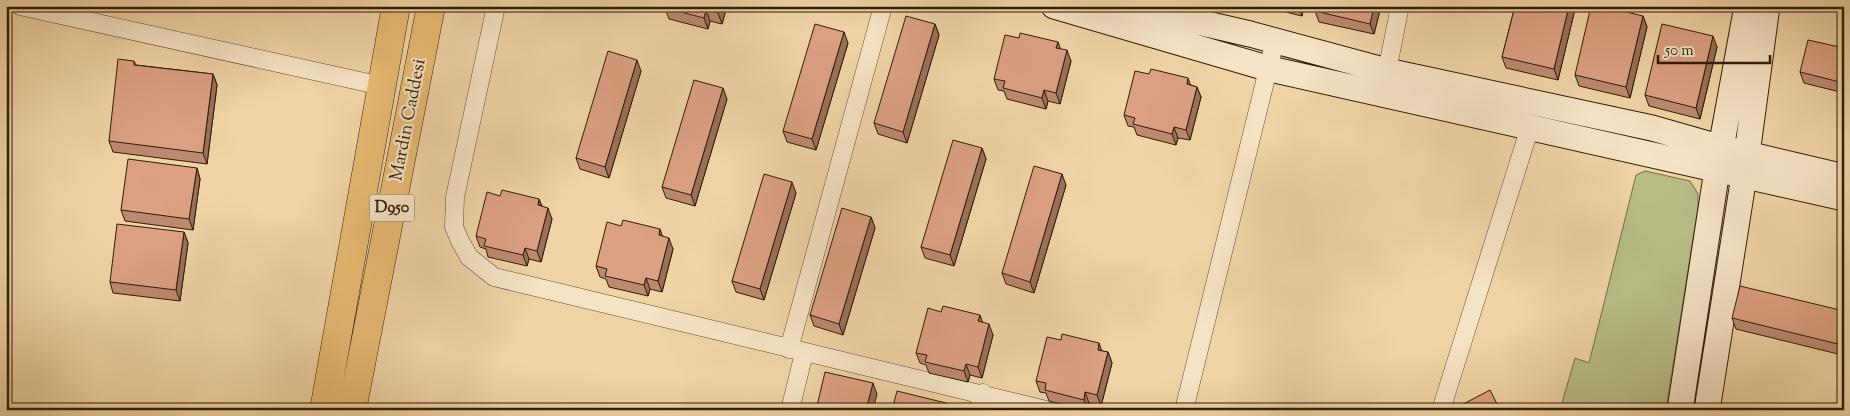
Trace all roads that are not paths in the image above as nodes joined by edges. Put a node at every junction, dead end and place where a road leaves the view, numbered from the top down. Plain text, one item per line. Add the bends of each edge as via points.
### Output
1 (20, 6) edge
2 (396, 6) edge
3 (431, 6) edge
4 (496, 6) edge
5 (883, 6) edge
6 (1129, 6) edge
7 (1400, 6) edge
8 (1747, 6) edge
9 (1767, 6) edge
10 (1063, 7) edge
11 (1275, 41) junction
12 (1270, 69) junction
13 (1387, 71) junction
14 (382, 86) junction
15 (1530, 127) junction
16 (1719, 159) junction
17 (1745, 164) junction
18 (1844, 177) edge
19 (1844, 198) edge
20 (797, 351) junction
21 (980, 401) edge
22 (324, 410) edge
23 (352, 410) edge
24 (790, 410) edge
25 (1046, 410) edge
26 (1184, 410) edge
27 (1441, 410) edge
28 (1680, 410) edge
29 (1707, 410) edge

1 - 14 street
2 - 14 highway, Mardin Caddesi / D950
3 - 23 highway, Mardin Caddesi / D950
4 - 20 street via 455,197 454,227 469,257 494,277
5 - 20 street
6 - 11 street
7 - 13 street
8 - 16 street
9 - 17 street
10 - 12 street
11 - 12 street
11 - 13 street
12 - 15 street
12 - 26 street
13 - 16 street via 1652,128
14 - 22 highway, Mardin Caddesi / D950
15 - 16 street
15 - 27 street
16 - 17 street
16 - 28 street
17 - 18 street
17 - 19 street
17 - 29 street
20 - 21 street
20 - 24 street
21 - 25 street

